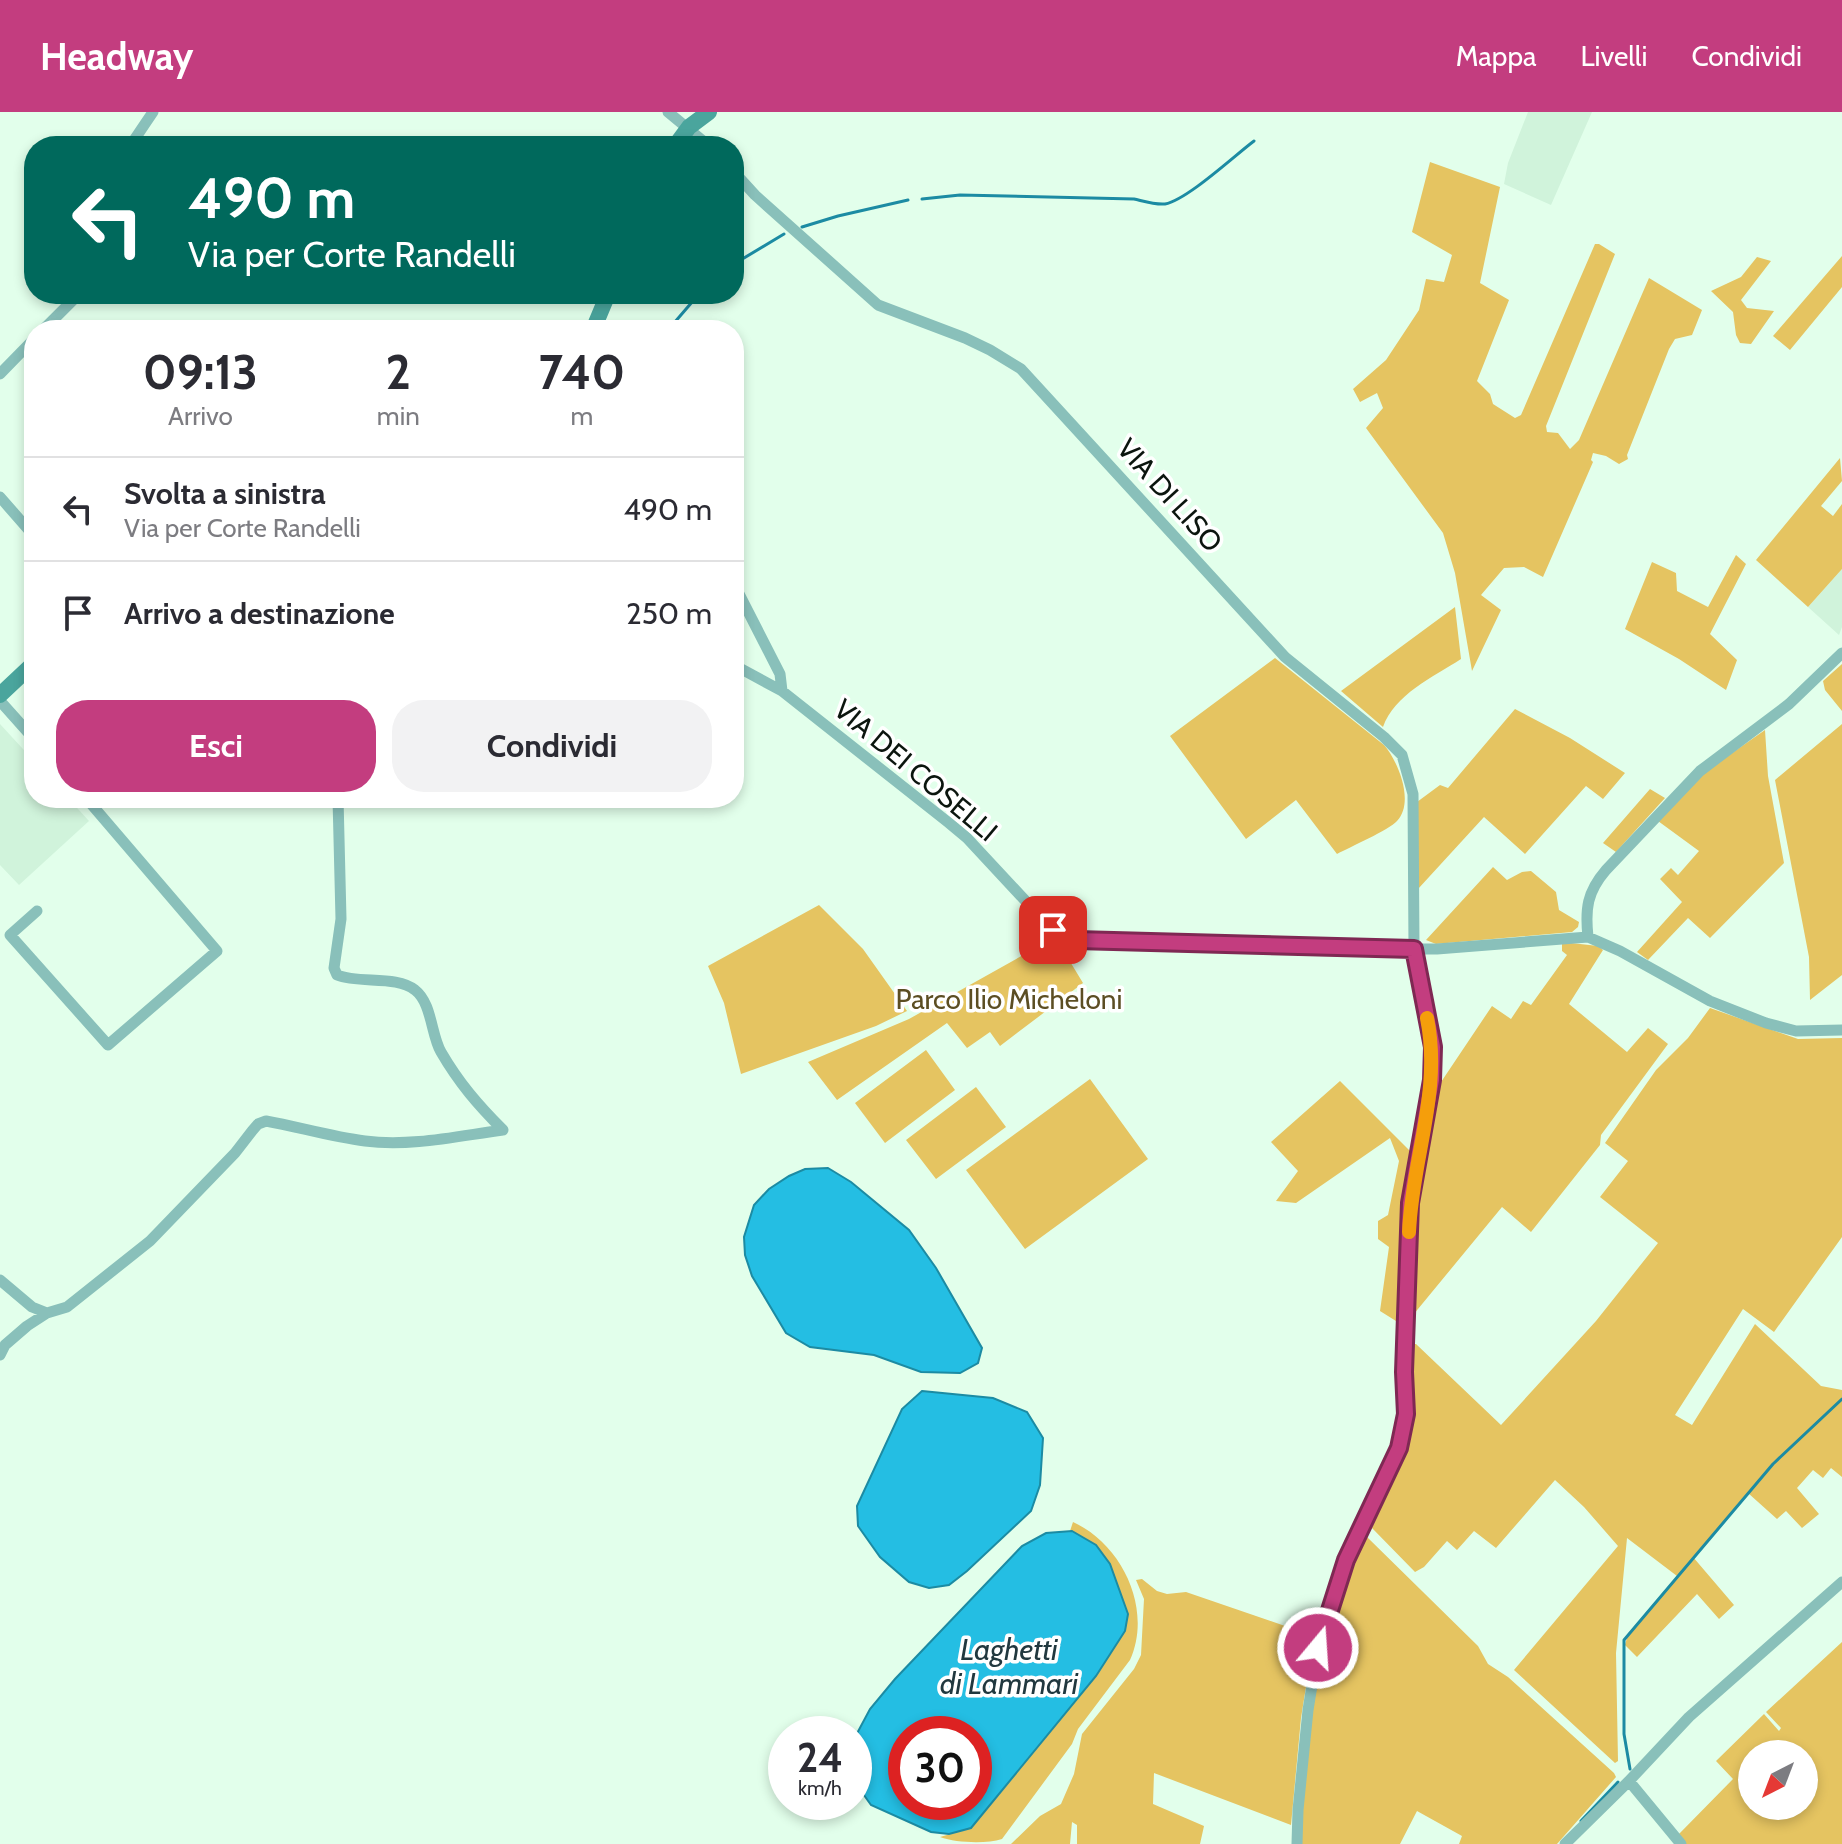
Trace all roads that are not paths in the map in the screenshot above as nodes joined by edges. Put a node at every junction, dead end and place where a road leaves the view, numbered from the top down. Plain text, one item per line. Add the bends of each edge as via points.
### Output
1 (153, 112) edge
2 (668, 112) edge
3 (709, 112) edge
4 (689, 127) junction
5 (137, 136) edge
6 (682, 136) edge
7 (698, 136) edge
8 (744, 183) edge
9 (69, 304) edge
10 (53, 320) edge
11 (24, 349) edge
12 (0, 374) edge
13 (0, 497) edge
14 (24, 525) edge
15 (744, 604) edge
16 (1842, 653) edge
17 (744, 670) edge
18 (24, 673) edge
19 (782, 691) junction
20 (0, 698) edge
21 (24, 727) edge
22 (95, 808) edge
23 (338, 808) edge
24 (37, 911) dead end
25 (1588, 937) junction
26 (1414, 949) junction
27 (1842, 1030) edge
28 (0, 1280) edge
29 (47, 1313) junction
30 (0, 1355) edge
31 (1842, 1582) edge
32 (1629, 1781) junction
33 (1297, 1844) edge
34 (1565, 1844) edge
35 (1681, 1844) edge

1 - 5 street
2 - 4 street
3 - 4 street
4 - 6 street
4 - 7 street
8 - 26 street, VIA DI LISO via 878,305 965,338 1021,369 1285,657 1402,755 1413,794
9 - 10 street
11 - 12 street
13 - 14 street
15 - 19 street via 780,674
16 - 25 street via 1789,704 1700,771 1606,870 1587,901
17 - 19 street, VIA DEI COSELLI
18 - 20 street
19 - 26 street, VIA DEI COSELLI via 967,838 1053,930 1076,940
20 - 21 street
22 - 24 street via 217,951 108,1045 10,935
23 - 29 street via 337,975 413,988 422,996 439,1049 471,1098 503,1130 389,1143 266,1121 258,1124 168,1225 67,1307
25 - 26 street
25 - 27 street via 1710,1001 1766,1023 1796,1031
26 - 33 street, VIA DI LISO via 1433,1047 1410,1203 1406,1414 1399,1448 1346,1560 1318,1648
28 - 29 street
29 - 30 street via 5,1345
31 - 32 street via 1689,1717
32 - 34 street
32 - 35 street

